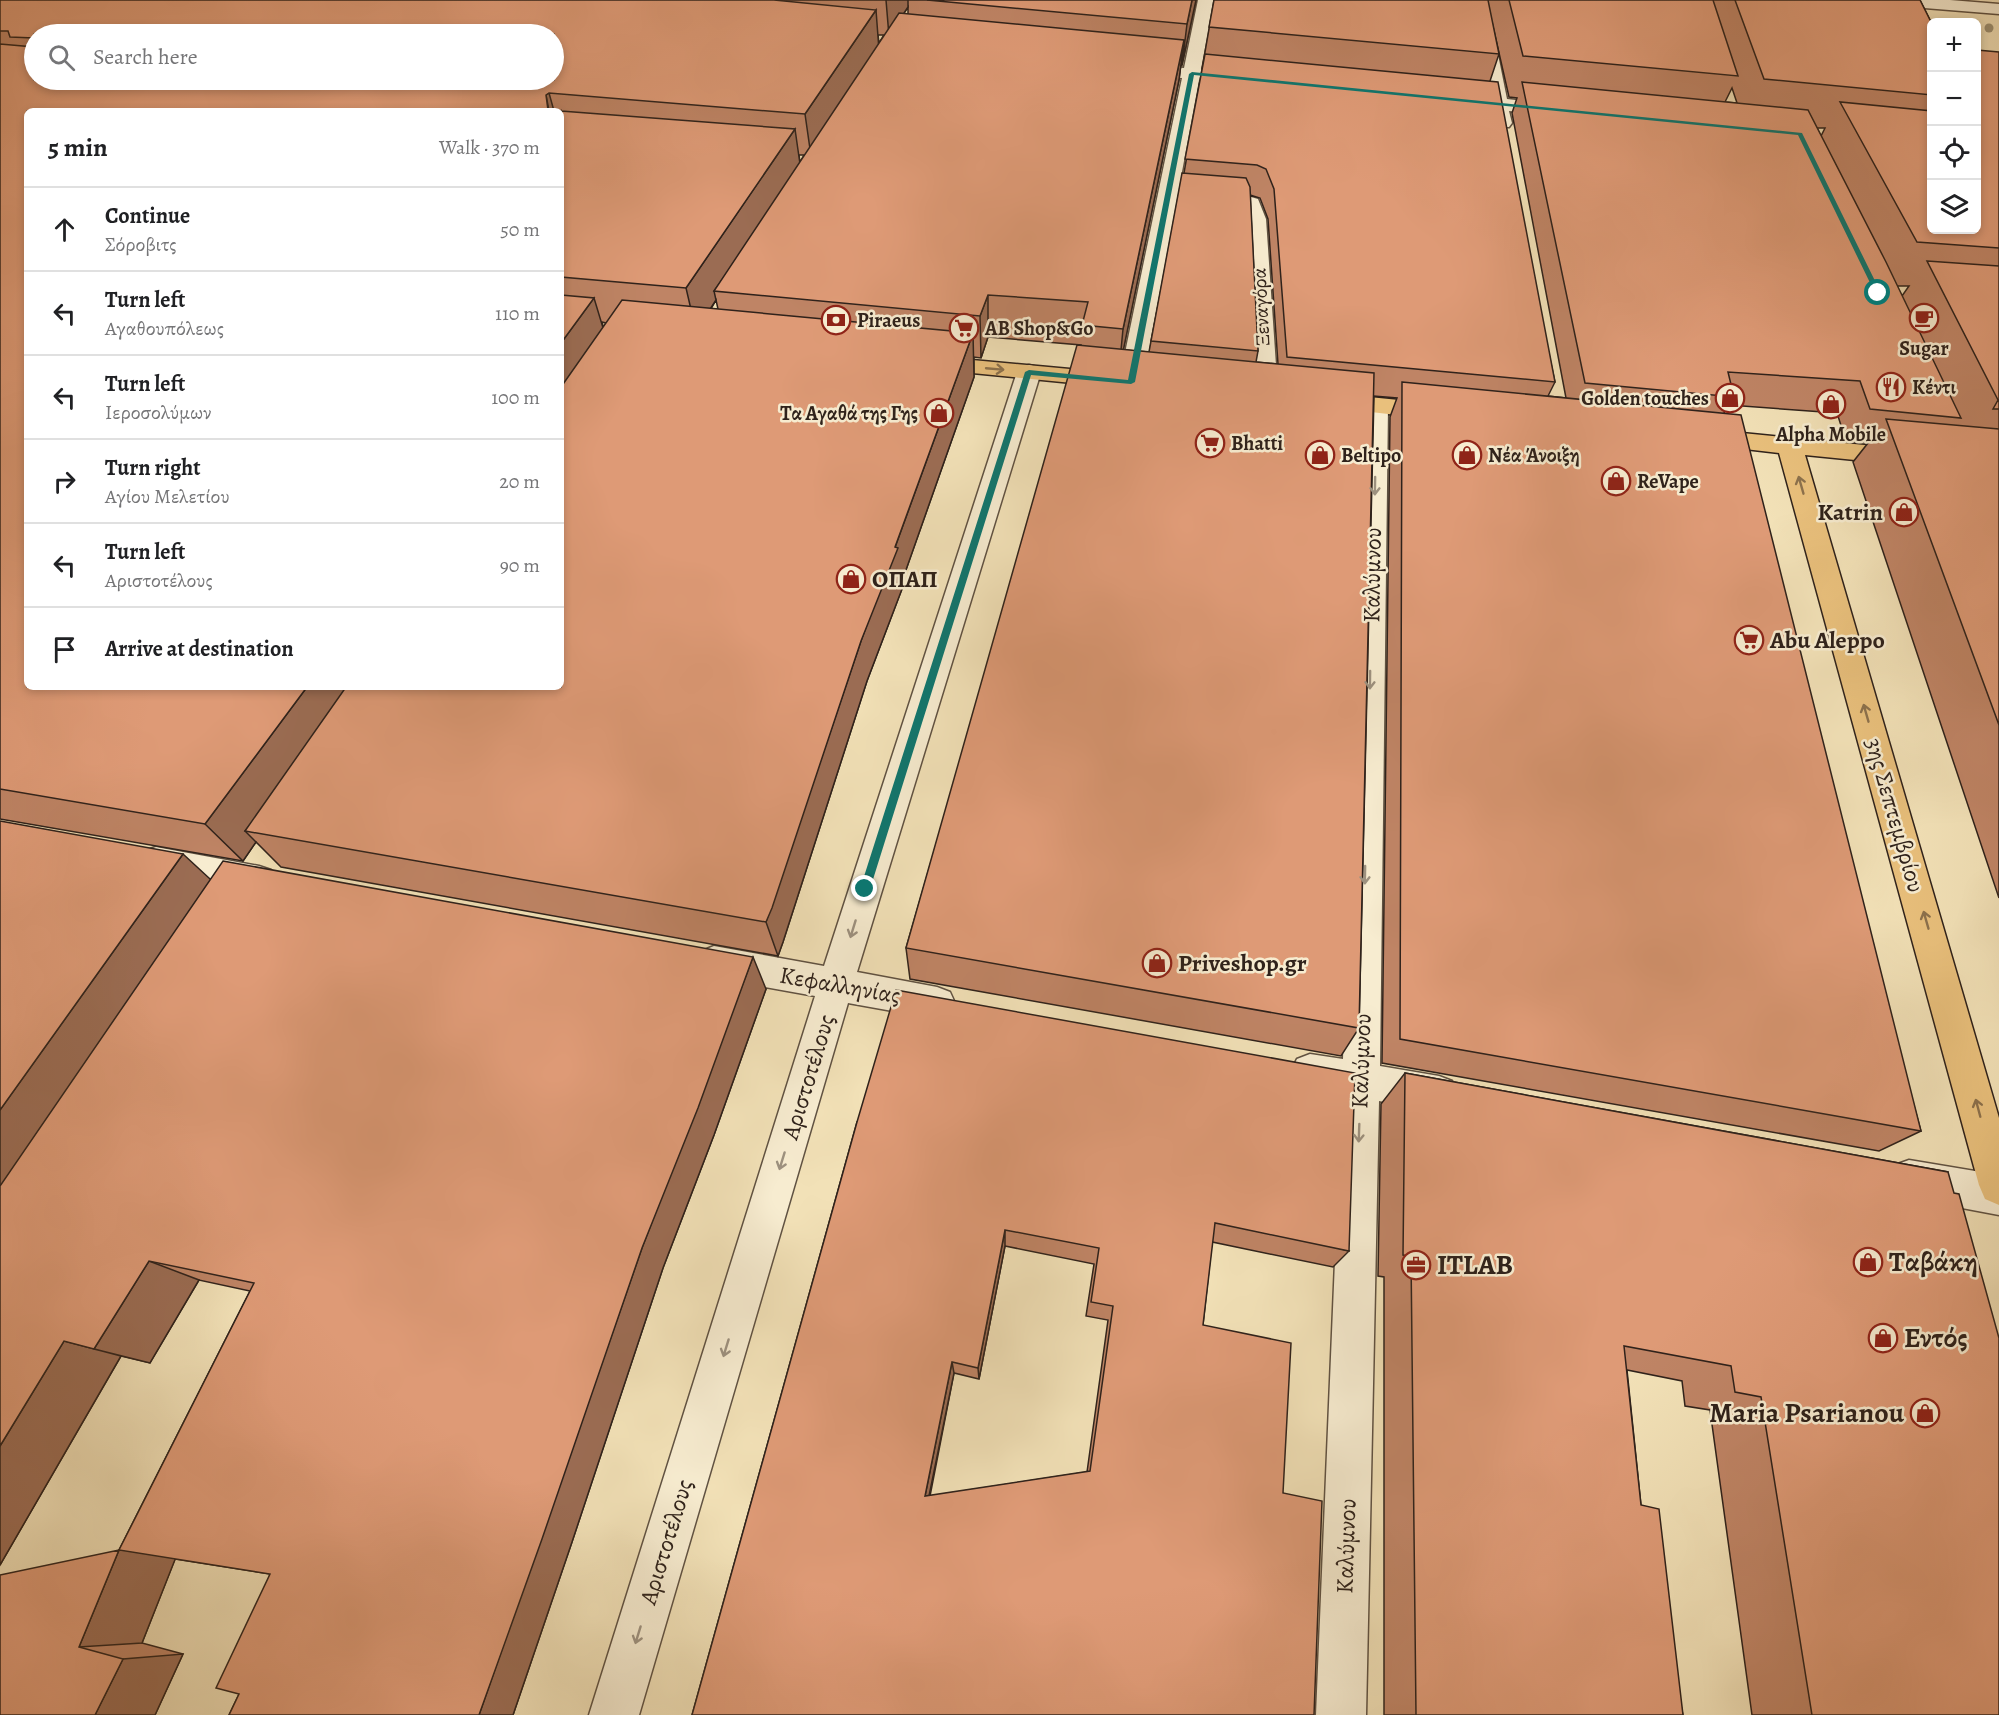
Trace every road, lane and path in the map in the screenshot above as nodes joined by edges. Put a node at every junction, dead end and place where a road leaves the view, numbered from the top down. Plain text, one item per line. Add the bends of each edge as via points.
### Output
1 (1206, 0) edge
2 (1479, 0) edge
3 (1887, 0) edge
4 (1999, 9) edge
5 (1120, 66) edge
6 (1192, 74) junction
7 (1262, 81) edge
8 (1440, 98) edge
9 (1499, 104) junction
10 (1581, 112) edge
11 (1505, 139) edge
12 (1165, 204) junction
13 (1254, 211) junction
14 (902, 360) edge
15 (1029, 372) junction
16 (1142, 383) joint
17 (1277, 396) joint
18 (1376, 406) junction
19 (1458, 414) edge
20 (1674, 434) edge
21 (1790, 446) junction
22 (1929, 459) edge
23 (271, 850) edge
24 (126, 856) edge
25 (252, 879) junction
26 (287, 885) edge
27 (232, 908) edge
28 (684, 957) edge
29 (836, 985) junction
30 (964, 1008) edge
31 (1279, 1065) edge
32 (1361, 1080) junction
33 (1466, 1099) edge
34 (1874, 1173) edge
35 (1999, 1185) edge
36 (1999, 1195) edge
37 (614, 1715) edge
38 (1341, 1715) edge

1 - 6 street
2 - 9 street
3 - 4 street
5 - 6 street
6 - 7 street
6 - 12 street
8 - 9 street
9 - 10 street
9 - 11 street
12 - 13 street
12 - 13 street via 1192,214
12 - 16 street
13 - 17 street, Ξεναγόρα
14 -> 15 main road
15 - 16 main road
15 -> 29 street, Αριστοτέλους
17 - 18 main road
18 - 19 main road
18 -> 32 street, Καλύμνου
20 - 21 main road
21 - 22 main road
35 -> 21 main road, 3ης Σεπτεμβρίου
23 - 25 street
24 - 25 street
25 - 26 street
25 - 27 street
28 - 29 street, Κεφαλληνίας
29 - 30 street, Κεφαλληνίας
29 -> 37 street, Αριστοτέλους
31 - 32 street
32 - 33 street
32 -> 38 street, Καλύμνου
34 - 36 street

